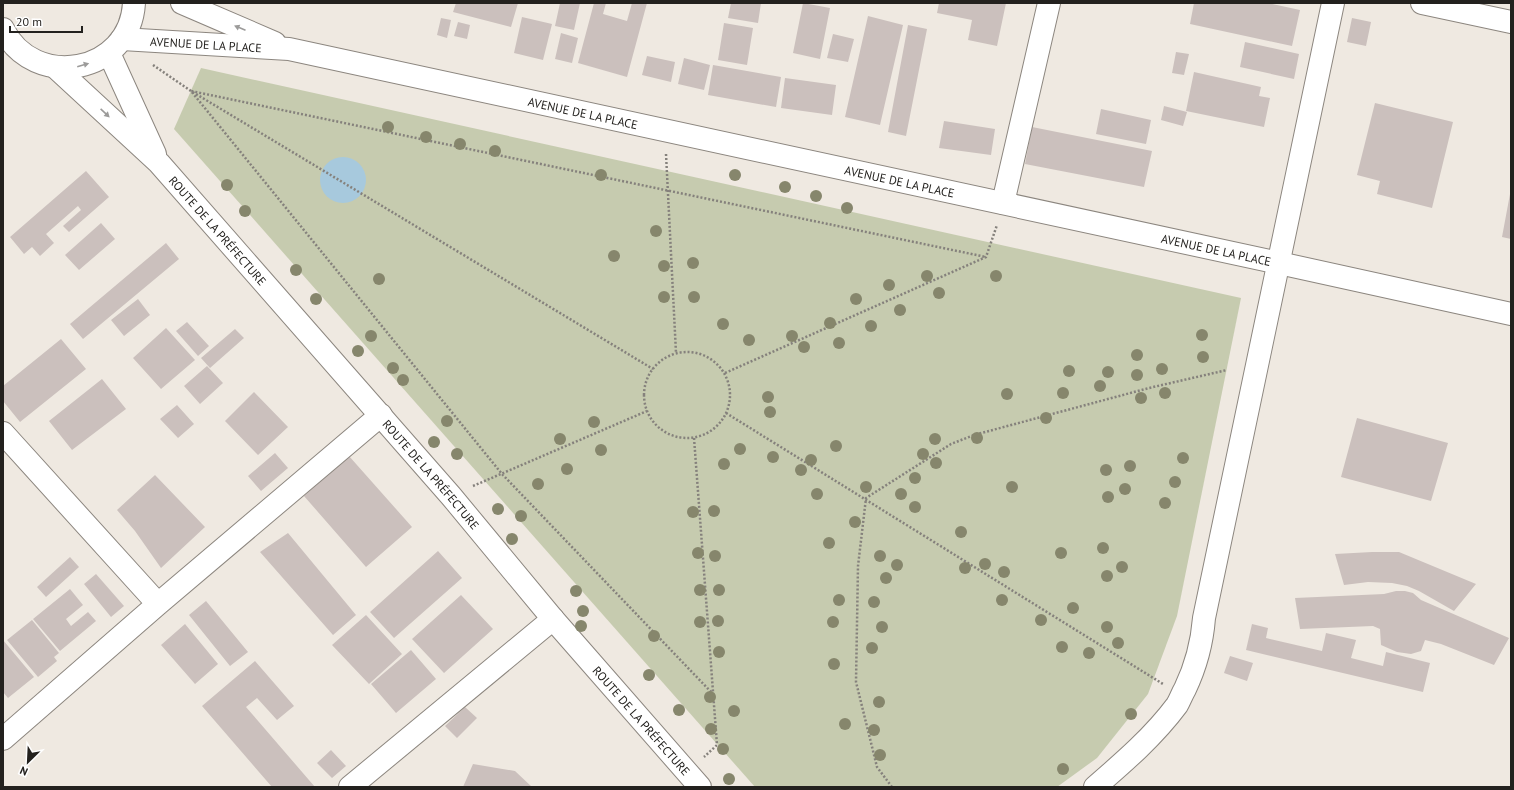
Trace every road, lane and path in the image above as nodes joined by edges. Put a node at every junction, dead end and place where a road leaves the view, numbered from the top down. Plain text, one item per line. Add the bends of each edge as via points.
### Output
1 (134, 3) edge
2 (182, 3) edge
3 (1049, 3) edge
4 (1333, 3) edge
5 (1422, 3) edge
6 (1511, 22) edge
7 (3, 29) edge
8 (116, 46) junction
9 (289, 49) junction
10 (152, 64) dead end
11 (55, 67) junction
12 (191, 91) junction
13 (664, 130) junction
14 (159, 163) junction
15 (668, 191) junction
16 (1003, 203) junction
17 (986, 257) junction
18 (1279, 263) junction
19 (1511, 314) edge
20 (676, 353) junction
21 (653, 369) junction
22 (1227, 370) dead end
23 (725, 373) dead end
24 (647, 411) junction
25 (726, 413) junction
26 (381, 415) junction
27 (3, 433) edge
28 (694, 438) junction
29 (502, 474) junction
30 (451, 496) junction
31 (866, 498) junction
32 (158, 604) junction
33 (553, 618) junction
34 (714, 695) junction
35 (1182, 695) junction
36 (3, 739) edge
37 (694, 780) edge
38 (350, 787) edge
39 (892, 787) edge
40 (1095, 787) edge

1 - 8 street via 130,26
9 -> 2 street, AVENUE DE LA PLACE
3 - 16 street
4 - 18 street
5 - 6 street
7 - 11 street via 20,52 37,62
8 - 9 street, AVENUE DE LA PLACE
11 -> 8 street via 74,68 93,62
8 - 14 street, ROUTE DE LA PRÉFECTURE
9 - 13 street, AVENUE DE LA PLACE
10 - 12 path
11 -> 14 street, ROUTE DE LA PRÉFECTURE
12 - 15 path
12 - 21 path
12 - 29 path
13 - 15 path
13 - 16 street, AVENUE DE LA PLACE
14 - 26 street, ROUTE DE LA PRÉFECTURE
15 - 17 path
15 - 20 path
16 - 17 path
16 - 18 street, AVENUE DE LA PLACE
17 - 23 path
18 - 19 street, AVENUE DE LA PLACE
18 - 35 street via 1204,618 1200,652
20 - 21 path
20 - 25 path via 704,355 716,363 730,386 730,400
21 - 24 path via 646,382 644,397
22 - 31 path via 1149,388 968,437 951,444
24 - 28 path via 656,424 667,433 680,438
24 - 29 path
25 - 28 path via 719,424 708,433
25 - 31 path
26 - 30 street, ROUTE DE LA PRÉFECTURE
26 - 32 street
27 - 32 street
28 - 34 path
29 - 30 path
29 - 34 path
30 - 33 street, ROUTE DE LA PRÉFECTURE
31 - 35 path
31 - 39 path via 858,566 856,682 877,767
32 - 36 street
33 - 37 street, ROUTE DE LA PRÉFECTURE
33 - 38 street
34 - 37 path via 717,745
35 - 40 street via 1154,732

